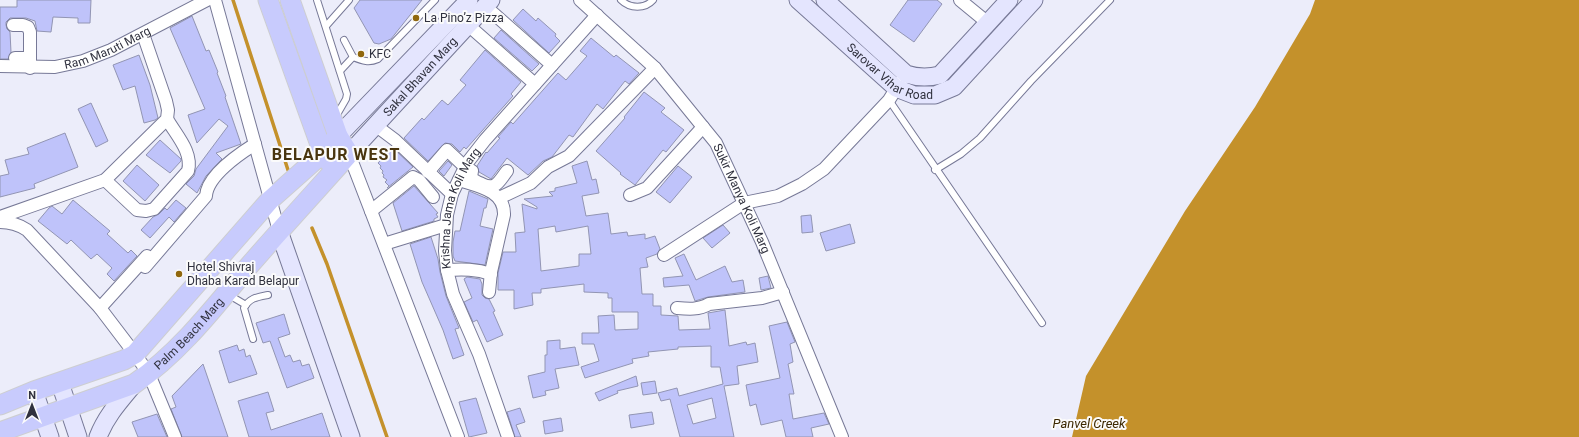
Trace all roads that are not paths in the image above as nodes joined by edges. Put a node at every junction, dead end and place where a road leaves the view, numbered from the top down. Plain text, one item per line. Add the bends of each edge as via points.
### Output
1 (207, 0) edge
2 (215, 0) edge
3 (268, 0) edge
4 (290, 0) edge
5 (317, 0) edge
6 (349, 0) edge
7 (435, 0) edge
8 (469, 0) edge
9 (580, 0) edge
10 (621, 0) edge
11 (653, 0) edge
12 (798, 0) edge
13 (960, 0) edge
14 (1009, 0) edge
15 (1034, 0) edge
16 (1110, 0) edge
17 (830, 2) edge
18 (488, 3) edge
19 (597, 15) junction
20 (470, 23) junction
21 (988, 23) junction
22 (13, 25) dead end
23 (326, 26) junction
24 (143, 34) junction
25 (344, 40) dead end
26 (353, 57) junction
27 (15, 58) dead end
28 (30, 63) junction
29 (552, 65) junction
30 (0, 66) edge
31 (655, 68) junction
32 (340, 71) junction
33 (906, 74) junction
34 (536, 83) junction
35 (892, 94) junction
36 (167, 119) junction
37 (376, 125) junction
38 (703, 127) junction
39 (336, 128) junction
40 (255, 144) junction
41 (322, 153) junction
42 (349, 154) junction
43 (465, 167) junction
44 (334, 170) junction
45 (935, 170) junction
46 (508, 171) dead end
47 (433, 176) junction
48 (105, 180) junction
49 (459, 180) junction
50 (452, 194) junction
51 (630, 195) dead end
52 (499, 198) junction
53 (270, 200) junction
54 (744, 203) junction
55 (190, 209) dead end
56 (371, 211) junction
57 (0, 217) edge
58 (0, 222) edge
59 (441, 223) junction
60 (279, 231) junction
61 (384, 244) junction
62 (664, 255) dead end
63 (145, 267) dead end
64 (447, 270) junction
65 (491, 274) junction
66 (490, 292) dead end
67 (783, 292) junction
68 (226, 294) junction
69 (268, 295) dead end
70 (246, 305) junction
71 (100, 308) junction
72 (677, 308) dead end
73 (1042, 323) dead end
74 (253, 339) dead end
75 (135, 354) junction
76 (141, 379) junction
77 (60, 383) junction
78 (34, 391) junction
79 (0, 404) edge
80 (68, 407) junction
81 (44, 416) junction
82 (0, 432) edge
83 (50, 437) edge
84 (78, 437) edge
85 (98, 437) edge
86 (174, 437) edge
87 (351, 437) edge
88 (458, 437) edge
89 (508, 437) edge
90 (842, 437) edge

1 - 24 street, Ram Maruti Marg
2 - 40 street
3 - 41 main road
4 - 39 main road
5 - 23 lane
6 - 23 lane
7 - 26 lane via 378,59 364,62
8 - 39 street, Sakal Bhavan Marg
9 - 19 street, Sukir Manya Koli Marg
10 - 11 lane via 633,7 645,6
12 - 35 street, Sarovar Vihar Road
13 - 21 street
14 - 21 street, Sarovar Vihar Road
15 - 35 street, Sarovar Vihar Road via 954,87 935,95
16 - 45 lane via 980,138 961,154
17 - 33 street, Sarovar Vihar Road
18 - 20 street, Sakal Bhavan Marg
18 - 29 street
19 - 29 street, Krishna Jama Koli Marg
19 - 31 street, Sukir Manya Koli Marg
20 - 34 street
20 - 37 street, Sakal Bhavan Marg
21 - 33 street, Sarovar Vihar Road via 940,75 916,77
22 - 28 street via 28,27
23 - 32 lane
24 - 28 street, Ram Maruti Marg via 83,62 54,67
24 - 36 street via 166,101
25 - 26 lane
26 - 32 lane
27 - 28 street
28 - 30 street, Ram Maruti Marg
29 - 34 street, Krishna Jama Koli Marg
31 - 38 street, Sukir Manya Koli Marg
31 - 52 street via 569,156 548,167 531,183
32 - 39 lane via 347,94
33 - 35 street
34 - 43 street, Krishna Jama Koli Marg via 485,140
35 - 45 lane
35 - 54 street via 824,169 778,196
36 - 48 street
36 - 48 street via 188,154 190,163 188,171 154,209 146,212 136,210
37 - 42 street, Sakal Bhavan Marg
37 - 47 street
38 - 51 street via 647,188
38 - 54 street, Sukir Manya Koli Marg via 716,143
39 - 41 main road, Palm Beach Marg
39 - 42 main road
40 - 53 street
40 - 63 street via 224,167 206,191 206,196
41 - 44 main road
41 - 53 main road, Palm Beach Marg
42 - 44 main road, Palm Beach Marg
42 - 56 street
43 - 46 street via 472,171 473,180 490,187 497,184
43 - 47 street via 447,150
43 - 49 street, Krishna Jama Koli Marg
44 - 60 main road, Palm Beach Marg
45 - 73 lane
47 - 50 street
47 - 56 street via 432,196 419,180 413,177
48 - 57 street
49 - 50 street, Krishna Jama Koli Marg
49 - 52 street via 492,191
50 - 59 street, Krishna Jama Koli Marg
52 - 65 street via 504,207 504,215
53 - 60 street
53 - 75 main road, Palm Beach Marg
54 - 62 street
54 - 67 street, Sukir Manya Koli Marg
55 - 71 street
56 - 61 street
58 - 71 street via 20,225 27,230
59 - 61 street
59 - 64 street, Krishna Jama Koli Marg
60 - 68 main road, Palm Beach Marg
60 - 87 street
61 - 88 street
64 - 65 street via 479,270
64 - 89 street, Krishna Jama Koli Marg via 453,294 479,354
65 - 66 street
67 - 72 street via 762,298 709,304 703,308
67 - 90 street, Sukir Manya Koli Marg
68 - 70 lane
68 - 76 main road, Palm Beach Marg via 184,342
69 - 70 lane via 254,298
70 - 74 lane via 244,311
71 - 75 street
75 - 76 street
75 - 77 main road, Palm Beach Marg
76 - 80 main road, Palm Beach Marg
76 - 85 street via 112,410
76 - 86 street
77 - 78 main road, Palm Beach Marg
77 - 80 street
78 - 79 main road, Palm Beach Marg
78 - 81 street
80 - 81 main road, Palm Beach Marg
80 - 84 street
81 - 82 main road, Palm Beach Marg
81 - 83 street

